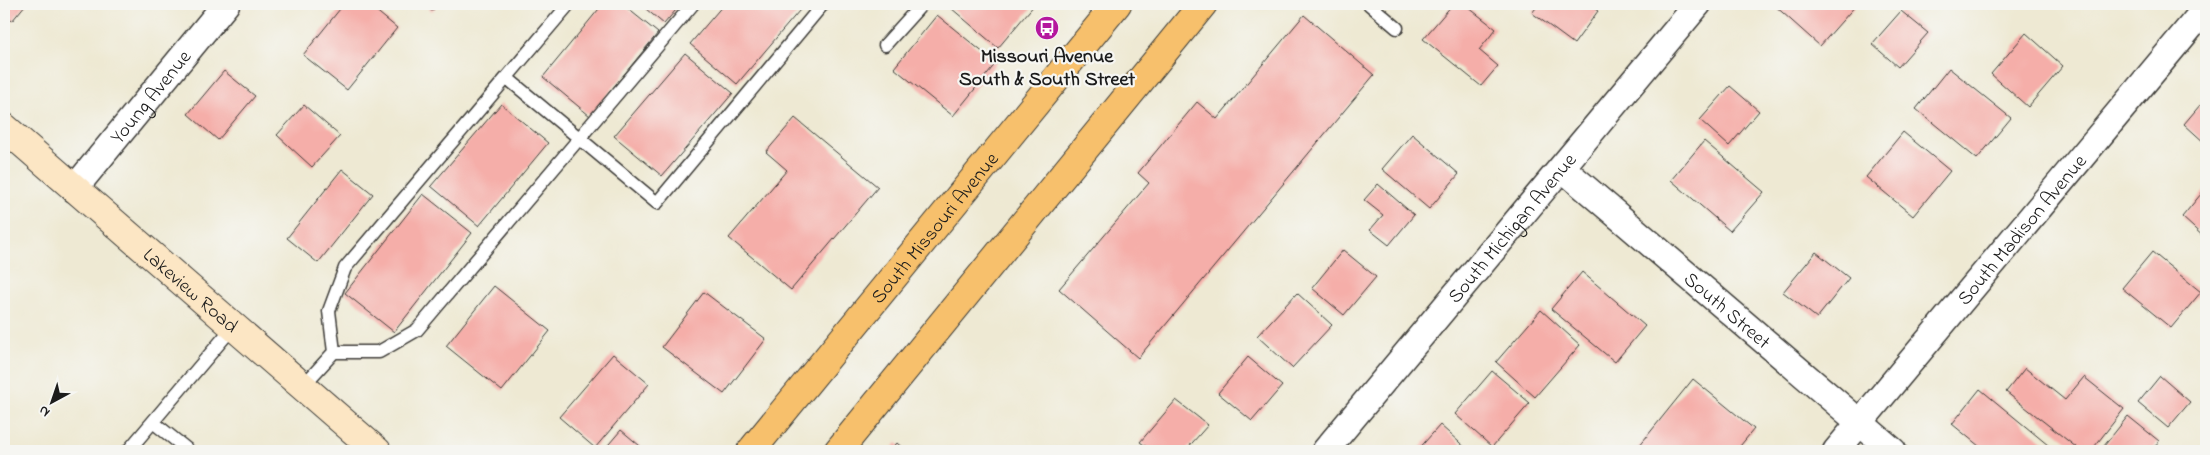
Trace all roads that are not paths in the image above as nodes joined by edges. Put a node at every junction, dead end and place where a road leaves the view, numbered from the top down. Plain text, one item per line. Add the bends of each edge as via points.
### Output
1 (226, 4) edge
2 (568, 4) edge
3 (693, 4) edge
4 (822, 4) edge
5 (922, 4) edge
6 (1203, 4) edge
7 (1369, 4) edge
8 (1698, 4) edge
9 (1105, 8) edge
10 (2206, 8) edge
11 (1397, 28) dead end
12 (885, 45) dead end
13 (506, 78) junction
14 (7, 133) edge
15 (581, 140) junction
16 (1562, 168) junction
17 (74, 189) junction
18 (232, 327) junction
19 (334, 352) junction
20 (302, 387) junction
21 (153, 422) junction
22 (1860, 423) junction
23 (128, 451) edge
24 (188, 451) edge
25 (377, 451) edge
26 (751, 451) edge
27 (838, 451) edge
28 (1325, 451) edge
29 (1836, 451) edge
30 (1893, 451) edge

1 - 17 street, Young Avenue
2 - 13 lane
3 - 15 lane
4 - 15 lane via 657,203
5 - 12 lane
6 - 27 main road
7 - 11 lane
8 - 16 street, South Michigan Avenue
9 - 26 main road, South Missouri Avenue
10 - 22 street, South Madison Avenue
13 - 15 lane
13 - 19 lane via 345,268 329,311
14 - 17 street, Lakeview Road
15 - 19 lane via 417,330 379,352
16 - 22 street, South Street
16 - 28 street, South Michigan Avenue
17 - 18 street, Lakeview Road
18 - 20 street, Lakeview Road
18 - 21 lane
19 - 20 lane
20 - 25 street, Lakeview Road
21 - 23 lane
21 - 24 lane
22 - 29 street, South Madison Avenue
22 - 30 street, South Street

